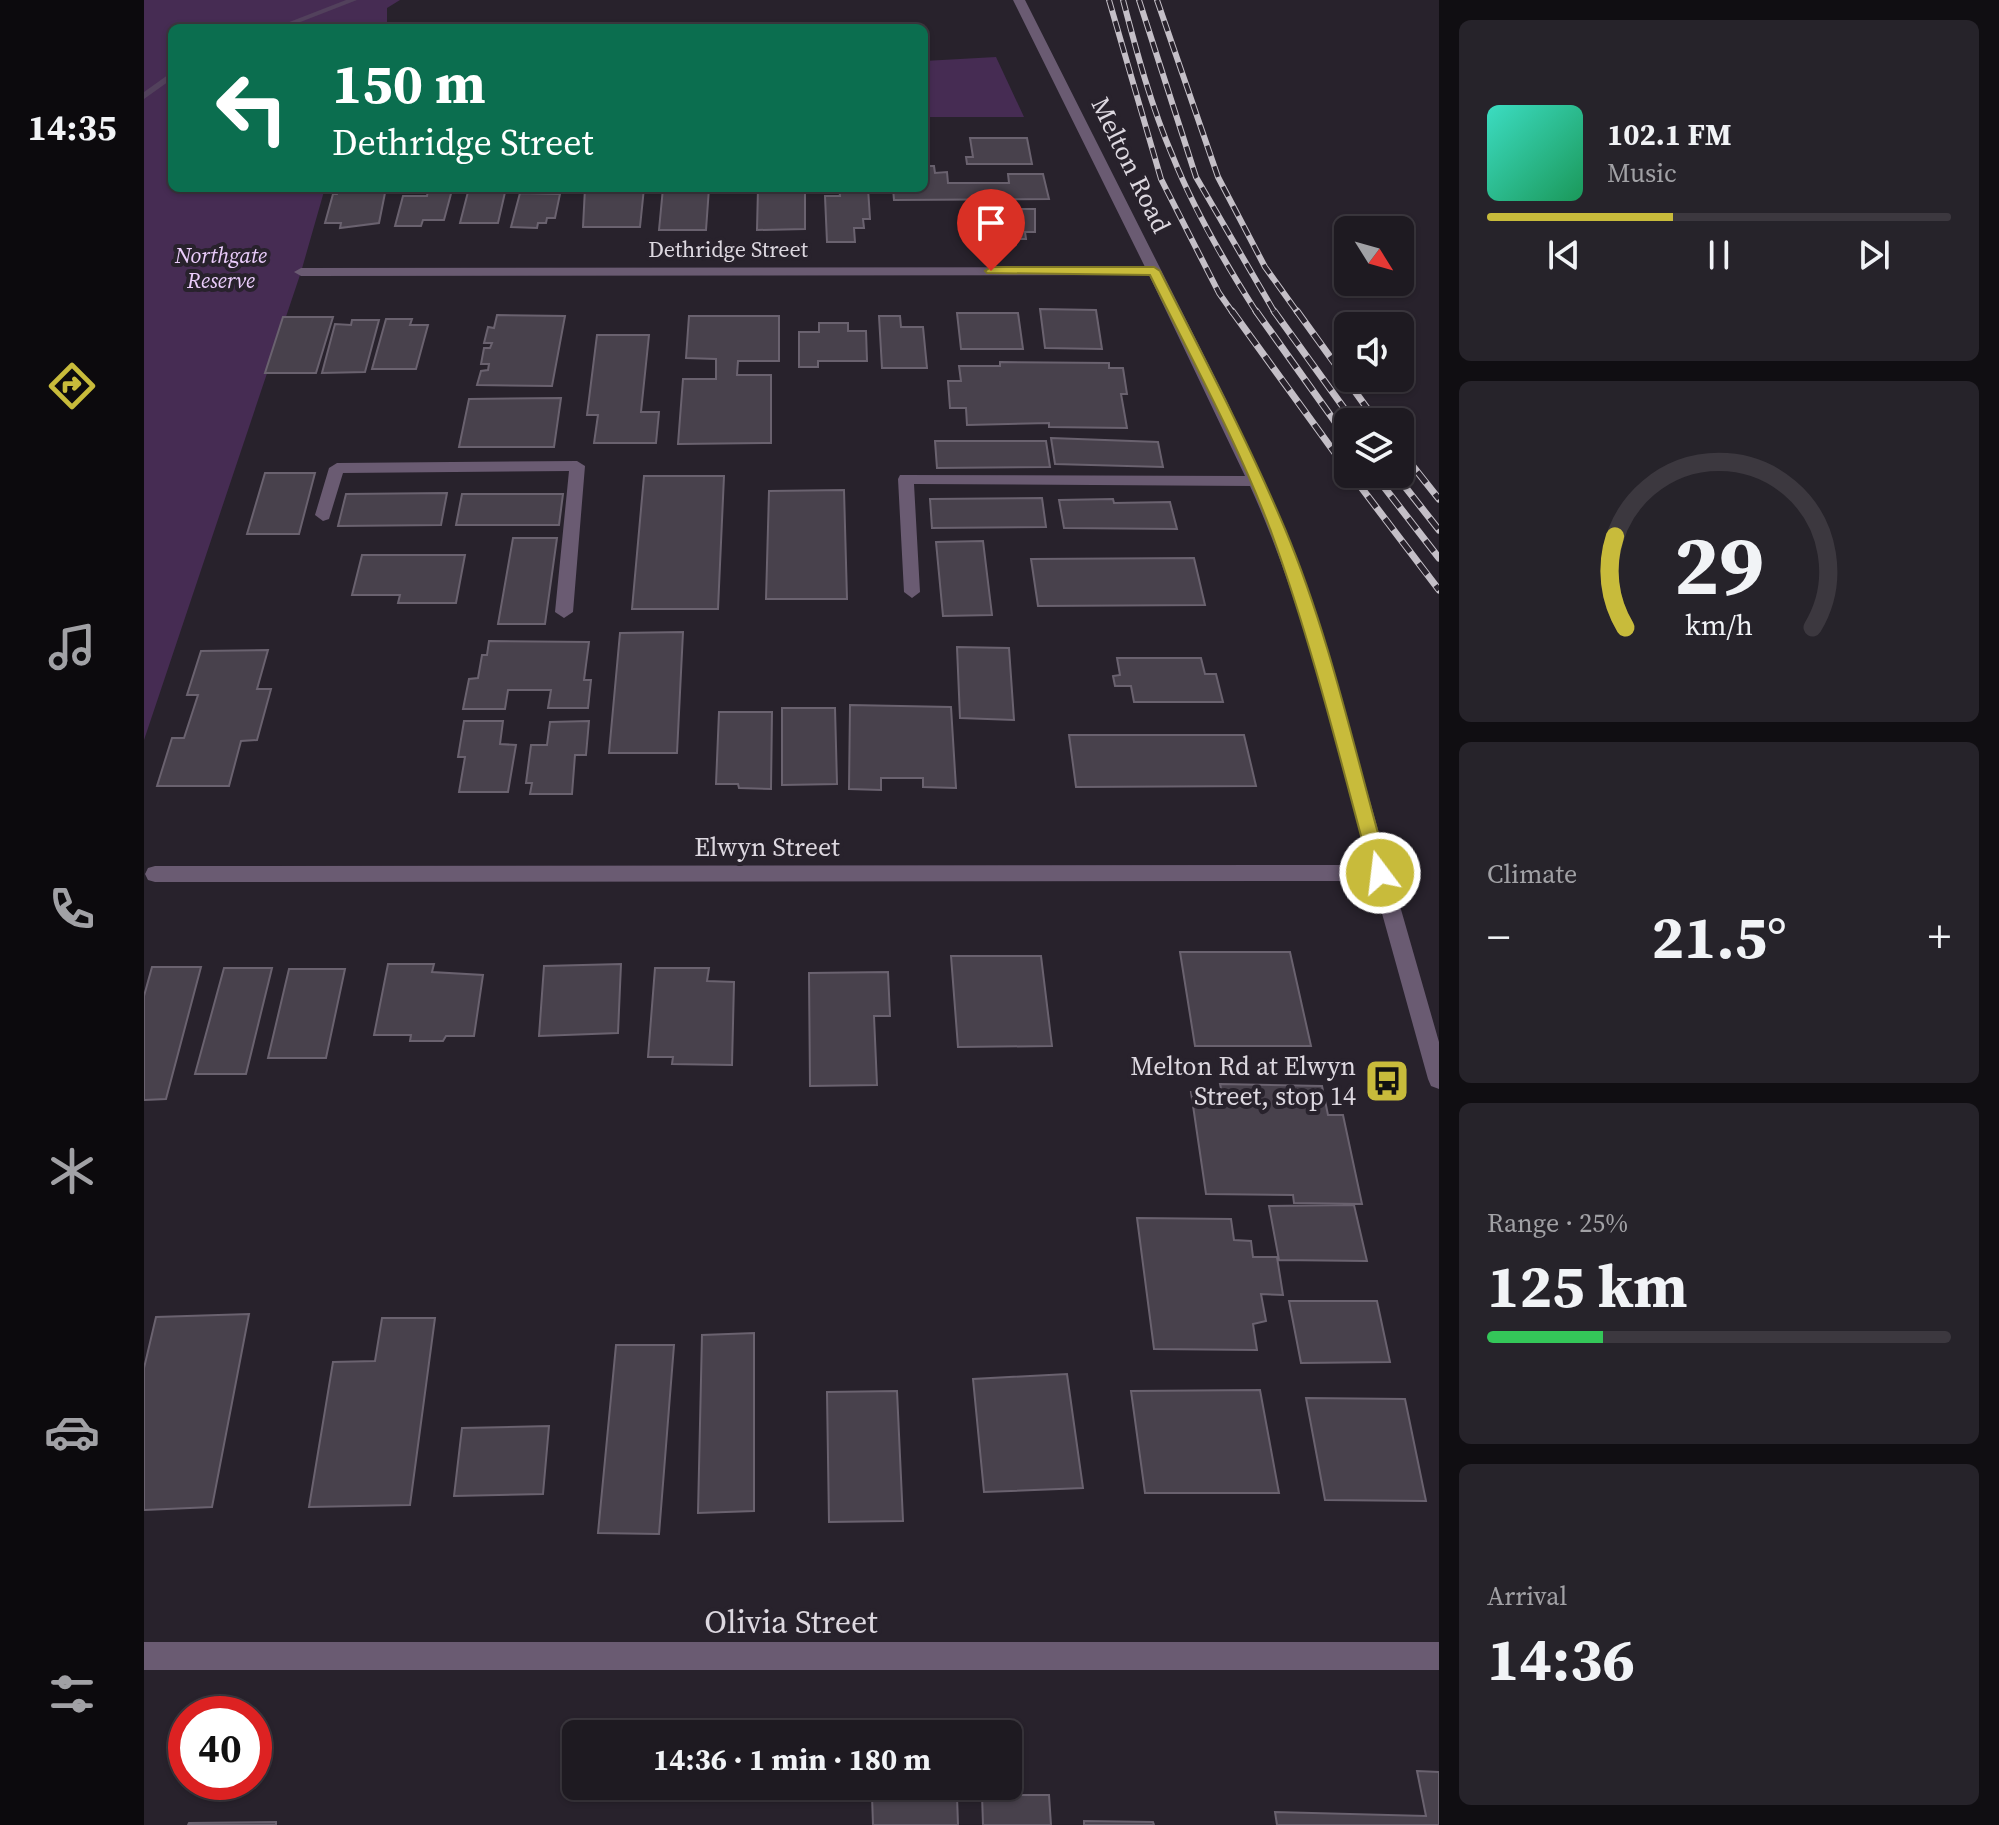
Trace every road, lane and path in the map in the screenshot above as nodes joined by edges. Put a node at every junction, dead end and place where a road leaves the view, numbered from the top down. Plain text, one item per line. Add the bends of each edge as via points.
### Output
1 (1019, 0) edge
2 (1154, 271) junction
3 (301, 272) dead end
4 (1257, 481) junction
5 (323, 515) dead end
6 (912, 592) dead end
7 (564, 612) dead end
8 (1380, 873) junction
9 (155, 874) dead end
10 (1439, 1079) edge
11 (144, 1656) edge
12 (1439, 1656) edge

1 - 2 street, Melton Road
2 - 3 street, Dethridge Street
2 - 4 street, Melton Road
4 - 6 street via 906,479
4 - 8 street, Melton Road via 1309,620
5 - 7 street via 337,468 577,466
8 - 9 street, Elwyn Street
8 - 10 street, Melton Road
11 - 12 street, Olivia Street

